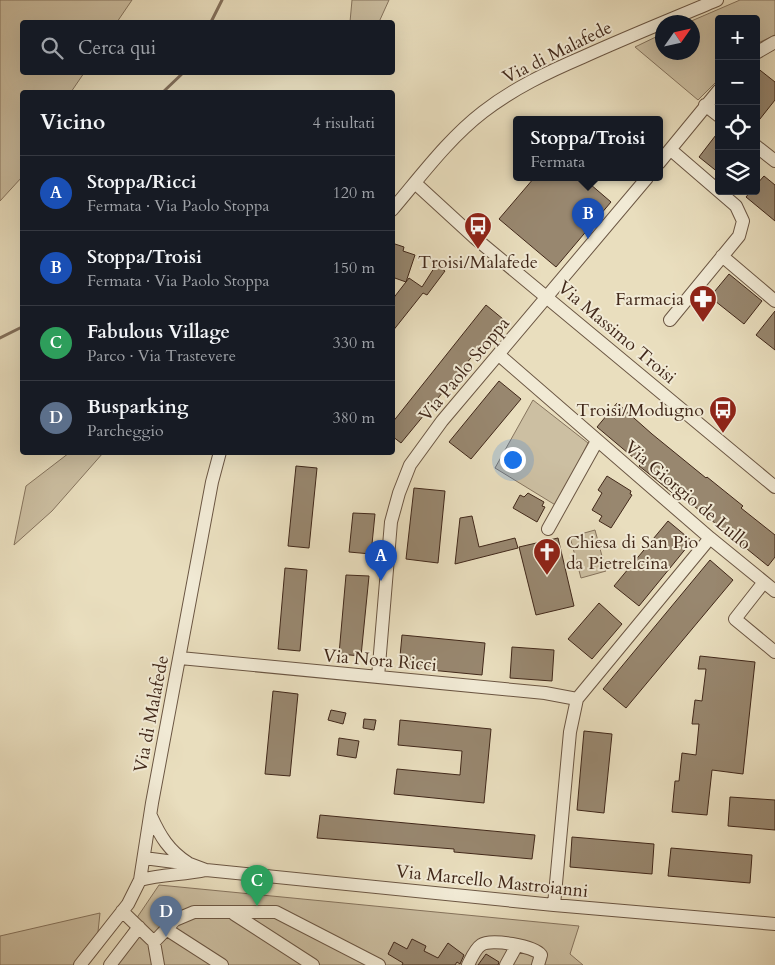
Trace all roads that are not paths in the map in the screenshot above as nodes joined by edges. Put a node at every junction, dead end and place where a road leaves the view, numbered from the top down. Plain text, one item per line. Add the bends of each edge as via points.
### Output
1 (717, 0) edge
2 (775, 42) edge
3 (760, 51) edge
4 (715, 94) edge
5 (705, 105) junction
6 (715, 113) edge
7 (760, 149) edge
8 (671, 150) junction
9 (663, 159) edge
10 (775, 161) edge
11 (644, 181) edge
12 (415, 183) junction
13 (395, 206) edge
14 (722, 256) junction
15 (547, 297) junction
16 (775, 301) edge
17 (670, 320) dead end
18 (499, 355) junction
19 (597, 440) junction
20 (219, 455) edge
21 (775, 487) edge
22 (548, 529) dead end
23 (710, 538) junction
24 (764, 582) junction
25 (775, 591) edge
26 (775, 652) edge
27 (180, 658) junction
28 (378, 677) junction
29 (577, 699) junction
30 (151, 816) junction
31 (144, 858) junction
32 (190, 864) junction
33 (206, 870) junction
34 (140, 880) junction
35 (554, 905) junction
36 (122, 911) junction
37 (234, 914) junction
38 (775, 924) edge
39 (139, 927) junction
40 (166, 929) junction
41 (154, 942) junction
42 (517, 945) junction
43 (80, 965) edge
44 (110, 965) edge
45 (158, 965) edge
46 (222, 965) edge
47 (313, 965) edge
48 (377, 965) edge
49 (468, 965) edge
50 (506, 965) edge
51 (538, 965) edge

1 - 12 street, Via di Malafede via 597,50 510,92 464,128
2 - 3 street
4 - 5 street
5 - 6 street
5 - 8 street
7 - 10 street
8 - 9 street
8 - 14 street via 736,206 741,214 743,221 739,236
11 - 15 street, Via Paolo Stoppa
12 - 13 street, Via di Malafede
12 - 15 street, Via Massimo Troisi
14 - 16 street
14 - 17 street
15 - 18 street, Via Paolo Stoppa
15 - 21 street, Via Massimo Troisi
18 - 19 street, Via Giorgio de Lullo
18 - 28 street, Via Paolo Stoppa via 442,421 410,465 399,493 392,522
19 - 22 street
19 - 23 street, Via Giorgio de Lullo
20 - 27 street, Via di Malafede
23 - 24 street, Via Giorgio de Lullo
23 - 29 street
24 - 25 street, Via Giorgio de Lullo
24 - 26 street via 735,619
27 - 28 street, Via Nora Ricci
27 - 30 street, Via di Malafede
28 - 29 street, Via Nora Ricci
29 - 35 street via 570,732
30 - 31 street, Via di Malafede
30 - 32 street via 166,844
31 - 32 street
31 - 34 street, Via di Malafede
32 - 33 street
33 - 34 street
33 - 35 street, Via Marcello Mastroianni
34 - 36 street, Via di Malafede
35 - 38 street, Via Marcello Mastroianni
36 - 39 street
36 - 43 street, Via di Malafede
37 - 40 street via 194,912 175,920
37 - 47 street
37 - 48 street via 276,912
39 - 41 street
39 - 44 street
40 - 41 street
40 - 46 street
41 - 45 street
42 - 49 street via 490,941 481,945
42 - 50 street
42 - 51 street via 538,951 541,955

